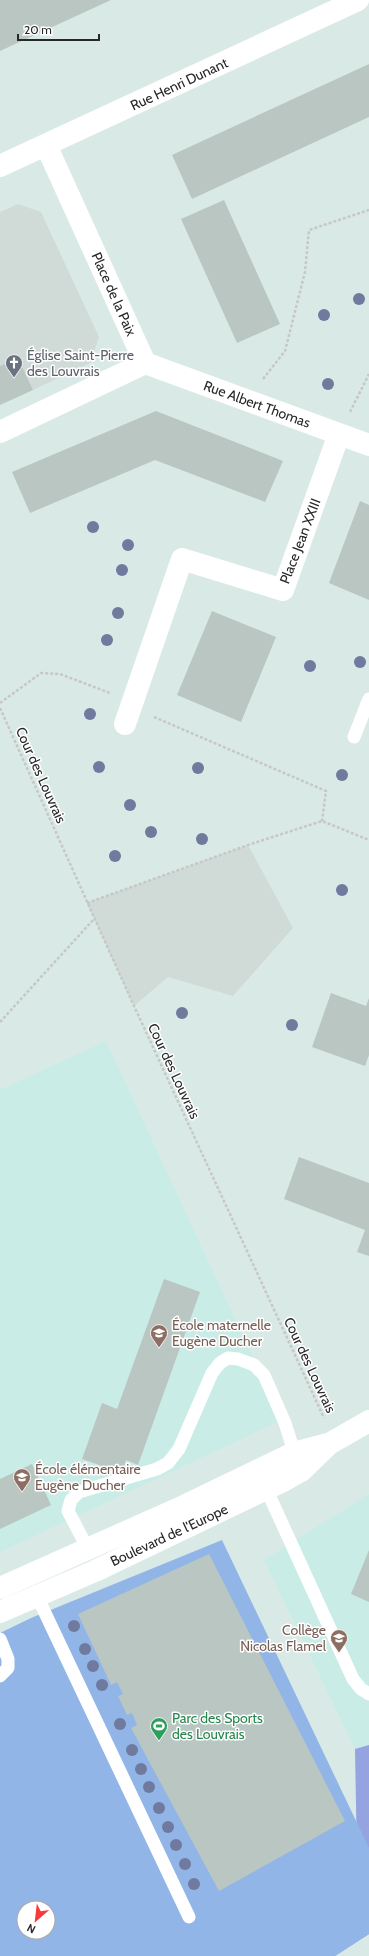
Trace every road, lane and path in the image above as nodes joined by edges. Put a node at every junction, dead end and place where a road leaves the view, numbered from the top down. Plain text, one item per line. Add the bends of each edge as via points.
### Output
1 (358, 0) edge
2 (46, 145) junction
3 (0, 166) edge
4 (369, 210) edge
5 (145, 363) junction
6 (369, 374) edge
7 (246, 400) junction
8 (0, 432) edge
9 (339, 434) junction
10 (369, 445) edge
11 (369, 699) edge
12 (133, 701) junction
13 (0, 703) edge
14 (0, 708) edge
15 (125, 724) dead end
16 (354, 737) dead end
17 (322, 821) junction
18 (369, 840) edge
19 (88, 903) junction
20 (95, 919) junction
21 (0, 1022) edge
22 (369, 1421) edge
23 (331, 1442) junction
24 (297, 1462) junction
25 (255, 1471) junction
26 (267, 1489) junction
27 (88, 1550) junction
28 (0, 1588) edge
29 (37, 1596) junction
30 (0, 1612) edge
31 (0, 1639) edge
32 (0, 1676) edge
33 (369, 1694) edge
34 (189, 1916) dead end

1 - 2 street, Rue Henri Dunant
2 - 3 street, Rue Henri Dunant
2 - 5 street, Place de la Paix
4 - 7 path via 309,230 305,272 285,350
5 - 7 street, Rue Albert Thomas
5 - 8 street
6 - 9 path
7 - 9 street, Rue Albert Thomas
9 - 10 street, Rue Albert Thomas
9 - 12 street, Place Jean XXIII via 283,590 182,559
11 - 16 lane
12 - 13 path via 60,674 41,672
12 - 15 street, Place Jean XXIII
12 - 17 path via 153,717 326,791
14 - 19 path, Cour des Louvrais
17 - 18 path
17 - 19 path
19 - 20 path, Cour des Louvrais
20 - 21 path
20 - 23 path, Cour des Louvrais
22 - 23 street, Boulevard de l'Europe
23 - 24 street, Boulevard de l'Europe
24 - 25 street, Boulevard de l'Europe
24 - 26 street, Boulevard de l'Europe
24 - 27 lane via 285,1423 264,1374 254,1365 228,1358 212,1373 179,1449 168,1462 156,1469 79,1492 71,1500 68,1511
25 - 26 lane
25 - 27 street, Boulevard de l'Europe
26 - 29 street, Boulevard de l'Europe
26 - 33 lane via 353,1679
27 - 28 street, Boulevard de l'Europe
29 - 30 street, Boulevard de l'Europe
29 - 34 lane
31 - 32 lane via 8,1659 8,1668

